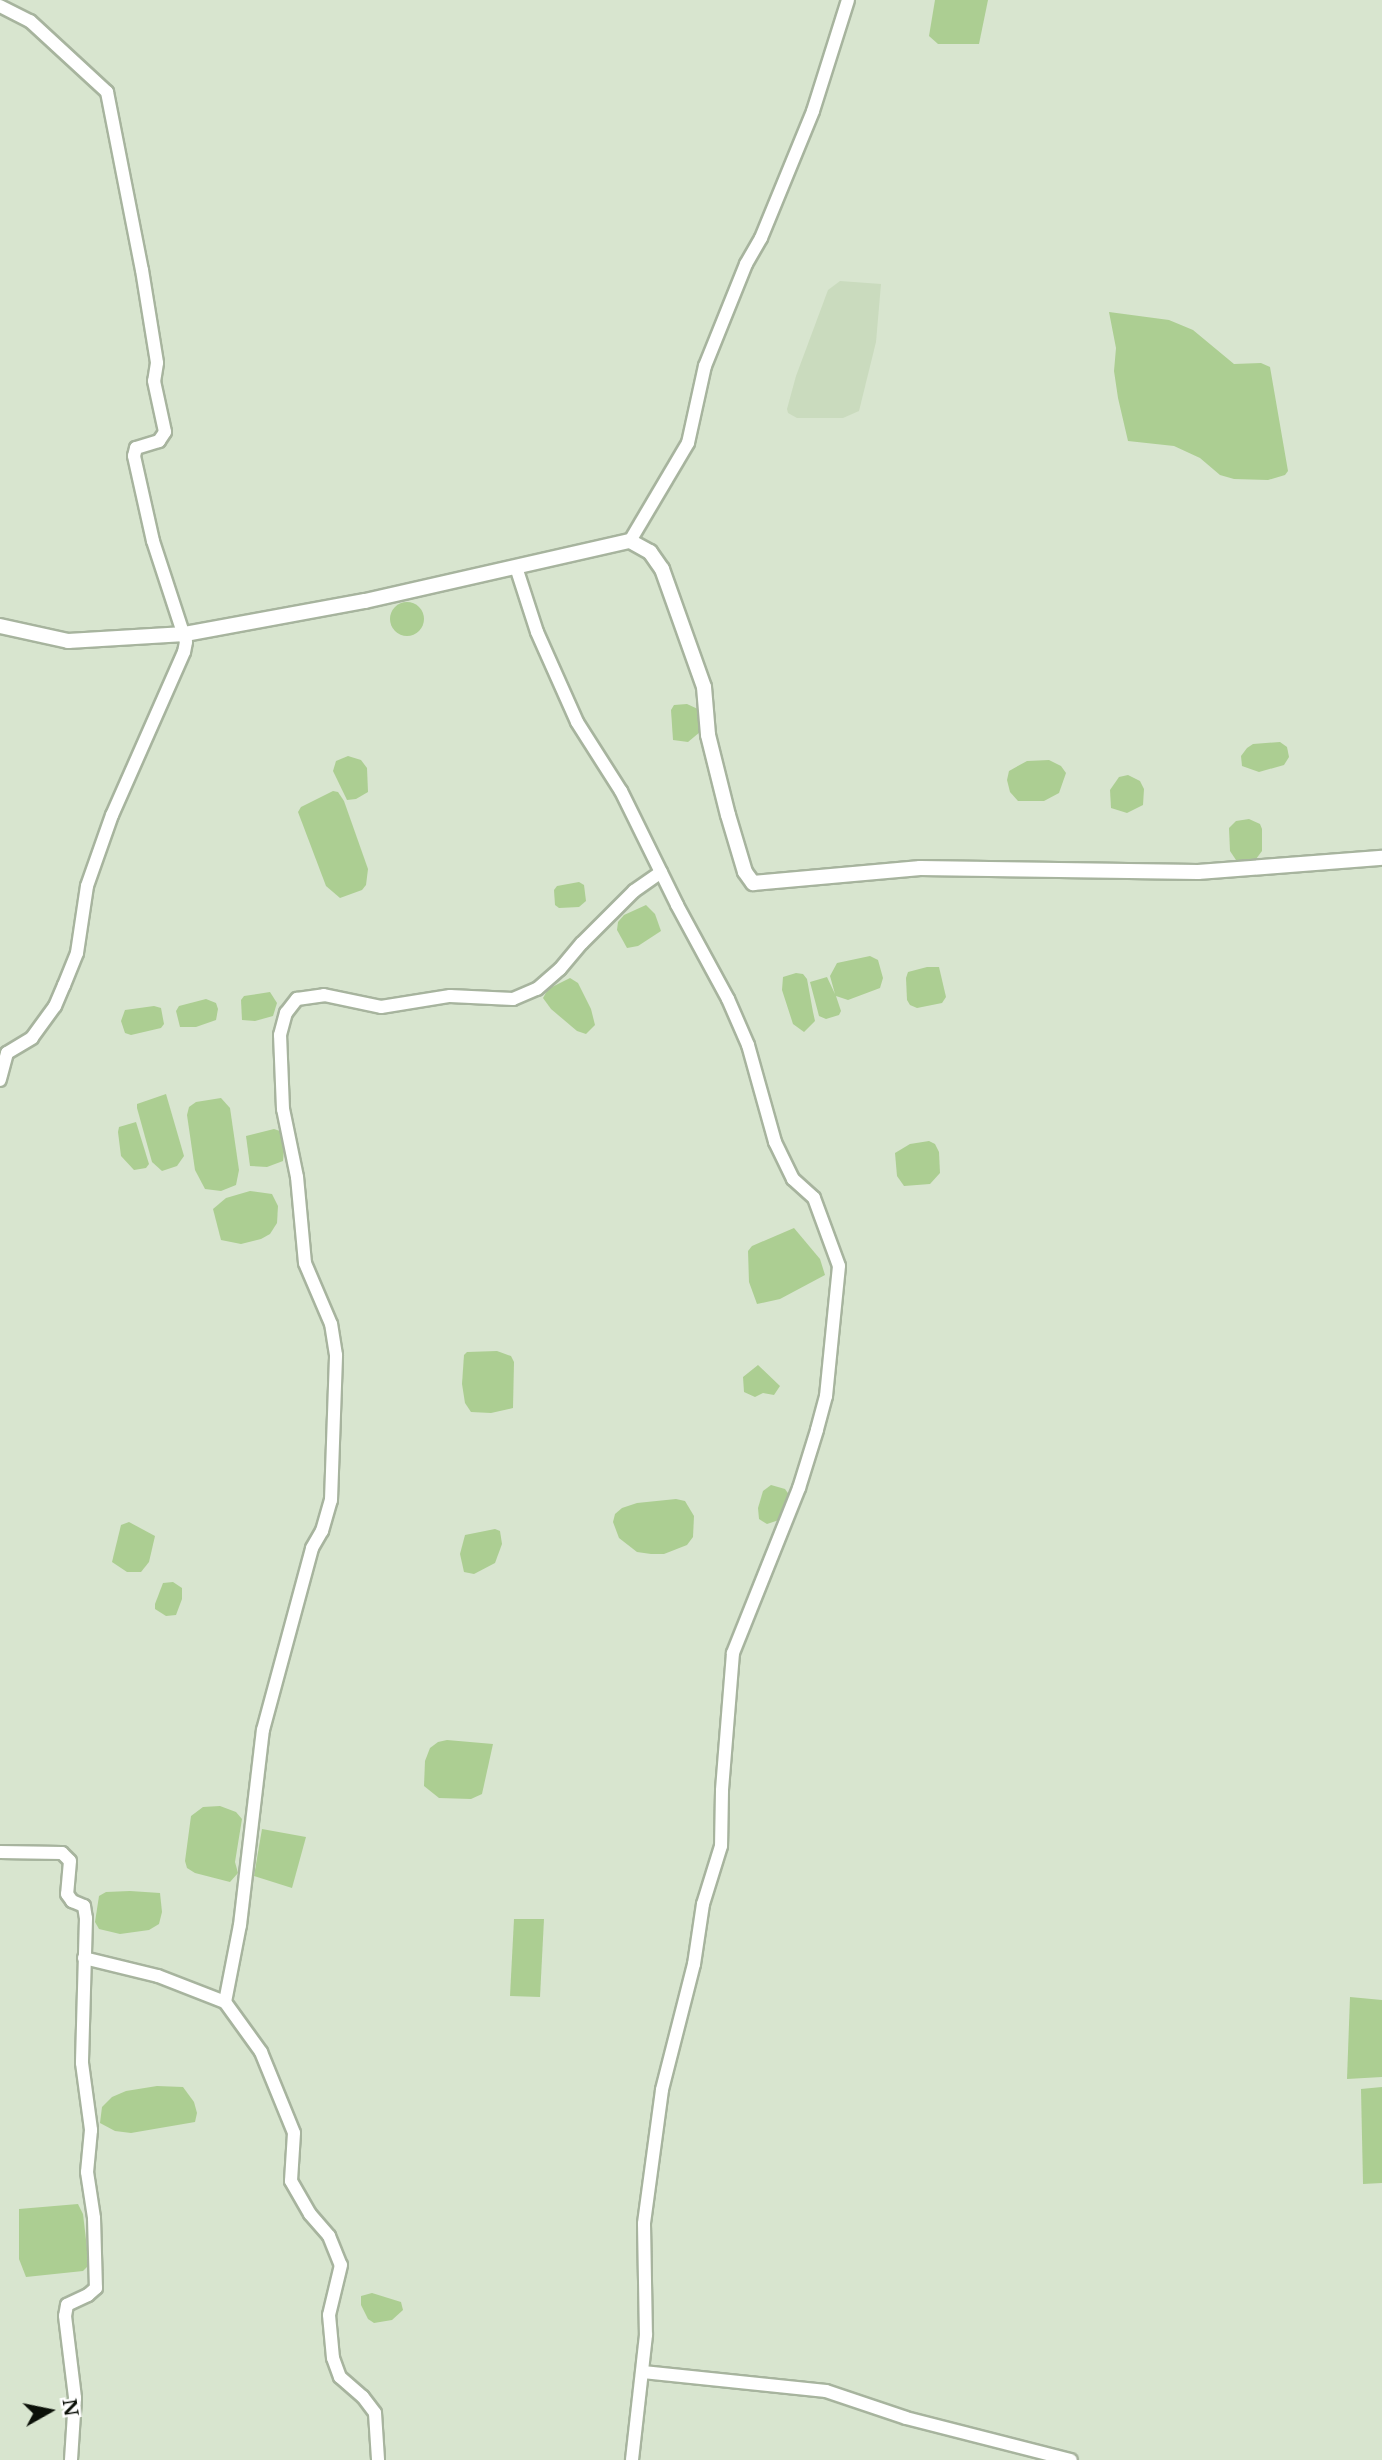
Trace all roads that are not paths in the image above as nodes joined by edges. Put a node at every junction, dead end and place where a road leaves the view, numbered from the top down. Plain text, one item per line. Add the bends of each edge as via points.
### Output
1 (848, 0) edge
2 (0, 6) edge
3 (630, 541) junction
4 (516, 567) junction
5 (0, 626) edge
6 (185, 634) junction
7 (1382, 858) edge
8 (661, 872) junction
9 (0, 1080) edge
10 (0, 1852) edge
11 (84, 1958) junction
12 (225, 2002) junction
13 (643, 2372) junction
14 (71, 2460) edge
15 (378, 2460) edge
16 (632, 2460) edge
17 (1071, 2460) edge

1 - 3 street via 813,111 705,366 688,443
2 - 6 street via 30,21 107,92 144,281 157,363 154,381 165,432 159,441 136,448 134,456 153,541
3 - 4 street
3 - 7 street via 650,552 662,569 704,687 708,734 728,816 745,872 753,883 920,868 1198,872
4 - 6 street
4 - 8 street via 537,632 577,722 621,791
5 - 6 street via 68,641
6 - 9 street via 184,652 95,863 83,904 77,953 64,985 32,1038 7,1053
8 - 12 street via 618,906 560,970 537,989 513,999 450,996 381,1007 324,995 297,999 286,1013 280,1035 283,1109 298,1177 305,1263 331,1324 336,1355 331,1500 312,1548 263,1730 242,1912
8 - 13 street via 729,999 748,1045 775,1142 793,1179 814,1198 835,1248 839,1278 826,1396 817,1430 799,1488 733,1653 721,1846 703,1904 694,1964 662,2090 644,2224
10 - 11 street via 62,1853 70,1861 67,1894 84,1906
11 - 12 street via 158,1976
11 - 14 street via 82,2063 91,2130 87,2172 96,2288 67,2305 65,2316 75,2398
12 - 15 street via 261,2052 282,2099 294,2133 291,2181 329,2236 341,2265 329,2315 333,2358 340,2376 375,2413
13 - 16 street
13 - 17 street via 826,2391 906,2418

